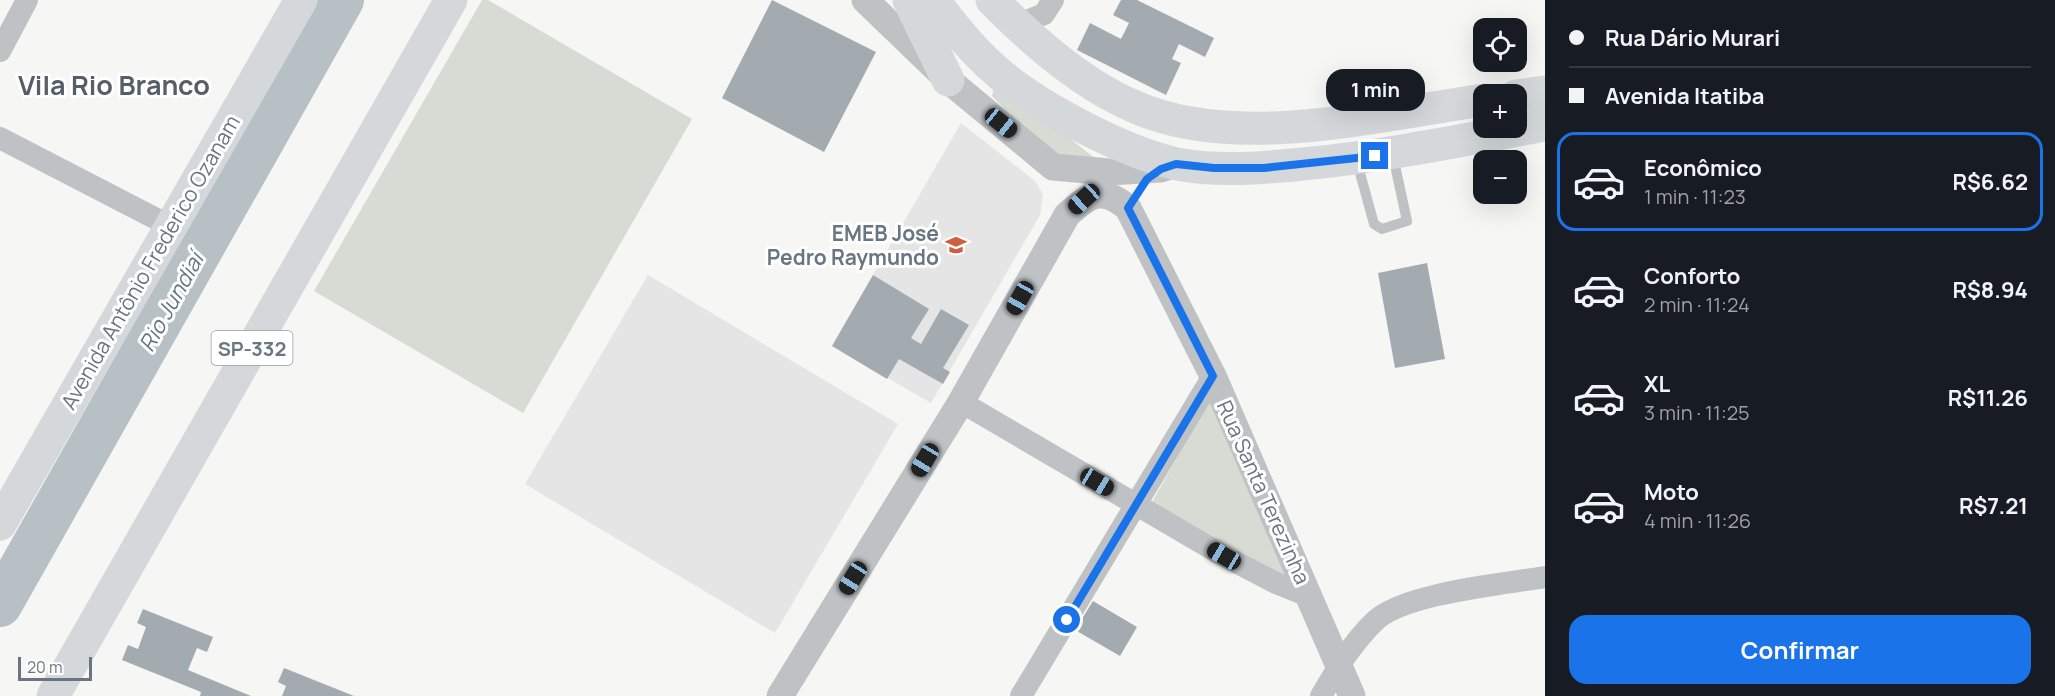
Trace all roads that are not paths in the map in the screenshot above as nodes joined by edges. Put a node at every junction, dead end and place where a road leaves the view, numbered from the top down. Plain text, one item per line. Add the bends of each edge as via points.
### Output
1 (27, 0) edge
2 (301, 0) edge
3 (451, 0) edge
4 (865, 0) edge
5 (909, 0) edge
6 (933, 0) edge
7 (940, 0) edge
8 (992, 0) edge
9 (1053, 0) edge
10 (1017, 25) junction
11 (0, 51) edge
12 (948, 80) junction
13 (1545, 92) edge
14 (1527, 94) edge
15 (1473, 102) edge
16 (1545, 126) edge
17 (0, 138) edge
18 (1393, 154) junction
19 (1357, 159) junction
20 (1168, 166) junction
21 (1053, 167) junction
22 (1128, 208) junction
23 (1067, 214) junction
24 (170, 226) junction
25 (1213, 376) junction
26 (962, 402) junction
27 (1136, 505) junction
28 (0, 524) edge
29 (1545, 577) edge
30 (1311, 597) junction
31 (1339, 665) junction
32 (53, 696) edge
33 (780, 696) edge
34 (1021, 696) edge
35 (1321, 696) edge
36 (1352, 696) edge

1 - 11 street
2 - 24 main road, Avenida Antônio Frederico Ozanam
3 - 32 main road, SP-332
4 - 12 street
5 - 12 main road
6 - 20 main road via 994,70 1031,97 1119,145
7 - 10 main road via 966,22 978,26
8 - 10 main road
9 - 10 street via 1044,14
10 - 15 main road via 1083,77 1134,107 1185,122 1229,129 1275,128
12 - 21 street
13 - 14 main road
16 - 18 main road
17 - 24 street
18 - 19 main road
18 - 19 lane via 1407,221 1382,230 1374,224
19 - 20 main road via 1264,168
20 - 21 street via 1088,172
20 - 22 street via 1139,188
21 - 23 street via 1068,197
22 - 23 street via 1104,194 1084,199
22 - 25 street, Rua Santa Terezinha
23 - 26 street
24 - 28 main road, Avenida Antônio Frederico Ozanam
25 - 27 street
25 - 30 street, Rua Santa Terezinha
26 - 27 street
26 - 33 street
27 - 30 street via 1276,583
27 - 34 street
29 - 31 street via 1429,597 1400,608 1377,619
30 - 31 street, Rua Santa Terezinha
31 - 35 street
31 - 36 street, Rua Santa Terezinha

